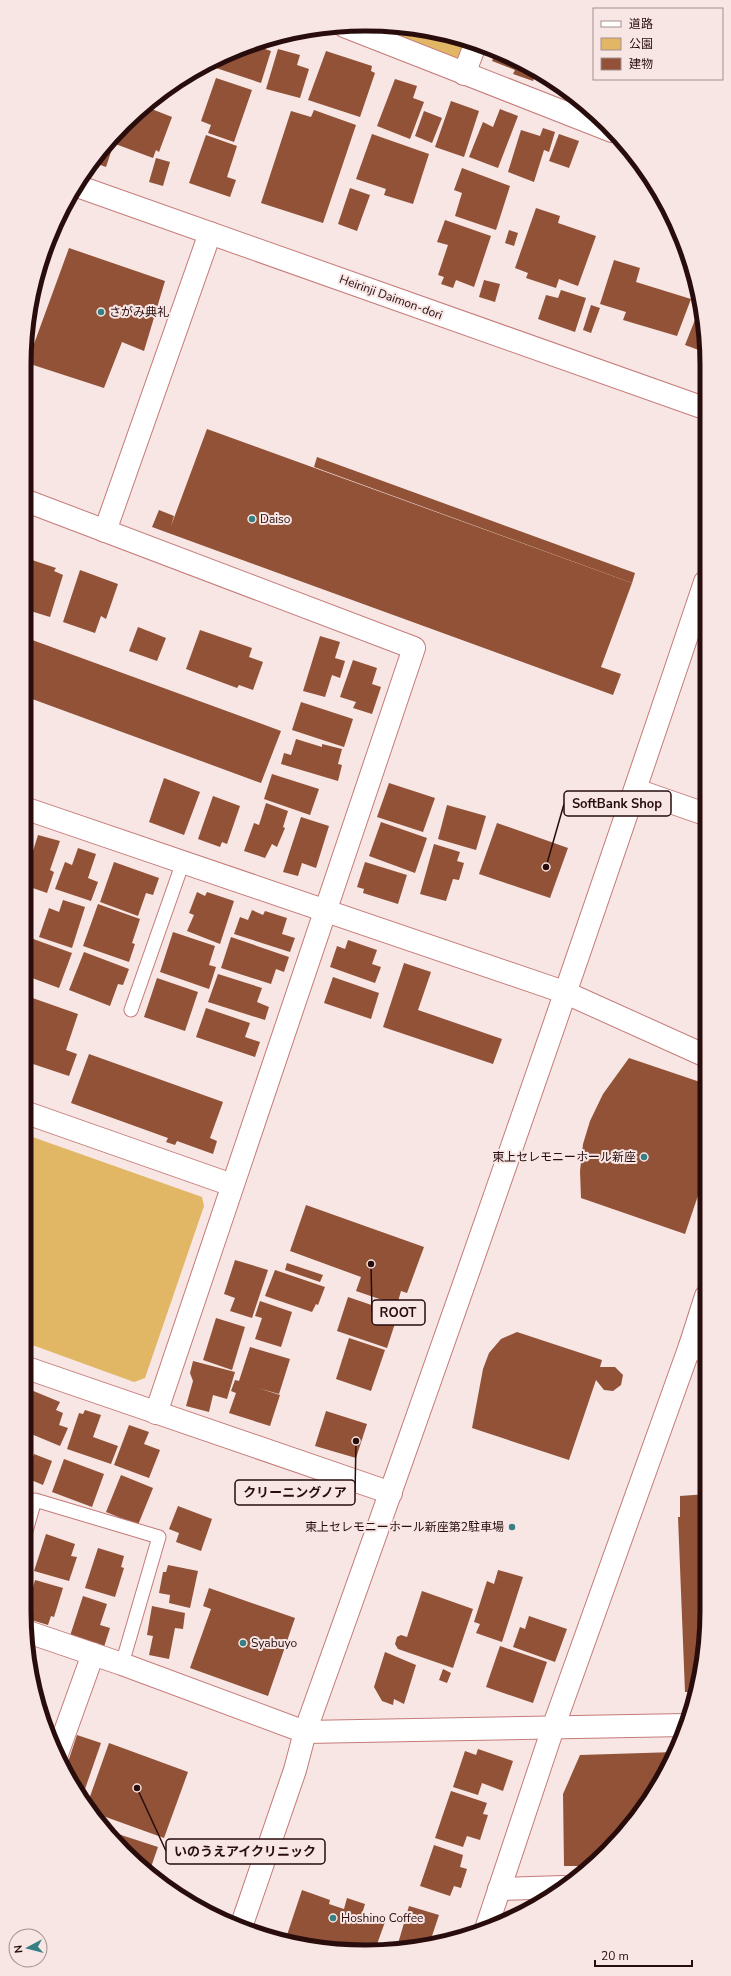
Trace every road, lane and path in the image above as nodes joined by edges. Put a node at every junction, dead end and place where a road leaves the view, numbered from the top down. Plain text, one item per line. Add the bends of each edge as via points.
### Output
1 (357, 31) edge
2 (473, 49) edge
3 (464, 74) junction
4 (599, 126) edge
5 (82, 188) edge
6 (210, 233) junction
7 (700, 407) edge
8 (31, 503) edge
9 (105, 531) junction
10 (700, 597) edge
11 (636, 790) junction
12 (31, 810) edge
13 (700, 812) edge
14 (183, 862) junction
15 (325, 911) junction
16 (564, 992) junction
17 (131, 1010) dead end
18 (700, 1053) edge
19 (31, 1114) edge
20 (232, 1185) junction
21 (700, 1336) edge
22 (698, 1349) edge
23 (31, 1369) edge
24 (156, 1413) junction
25 (391, 1493) junction
26 (31, 1514) edge
27 (32, 1633) edge
28 (93, 1654) junction
29 (122, 1664) junction
30 (680, 1725) edge
31 (553, 1728) junction
32 (305, 1732) junction
33 (60, 1747) edge
34 (553, 1887) edge
35 (499, 1889) junction
36 (243, 1922) edge
37 (488, 1922) edge

1 - 3 street
2 - 3 street
3 - 4 street
5 - 6 street, Heirinji Daimon-dori
6 - 7 street, Heirinji Daimon-dori
6 - 9 street
8 - 9 street
9 - 15 street via 414,648
10 - 11 street
11 - 13 street
11 - 16 street
12 - 14 street
14 - 15 street
14 - 17 lane
15 - 16 street
15 - 20 street
16 - 18 street
16 - 25 street
19 - 20 street
20 - 24 street
21 - 22 street
22 - 31 street
23 - 24 street
24 - 25 street
25 - 32 street
26 - 29 lane via 35,1500 159,1537
27 - 28 street
28 - 29 street
28 - 33 street
29 - 32 street
30 - 31 street
31 - 32 street
31 - 35 street
32 - 36 street via 295,1770
34 - 35 street
35 - 37 street

